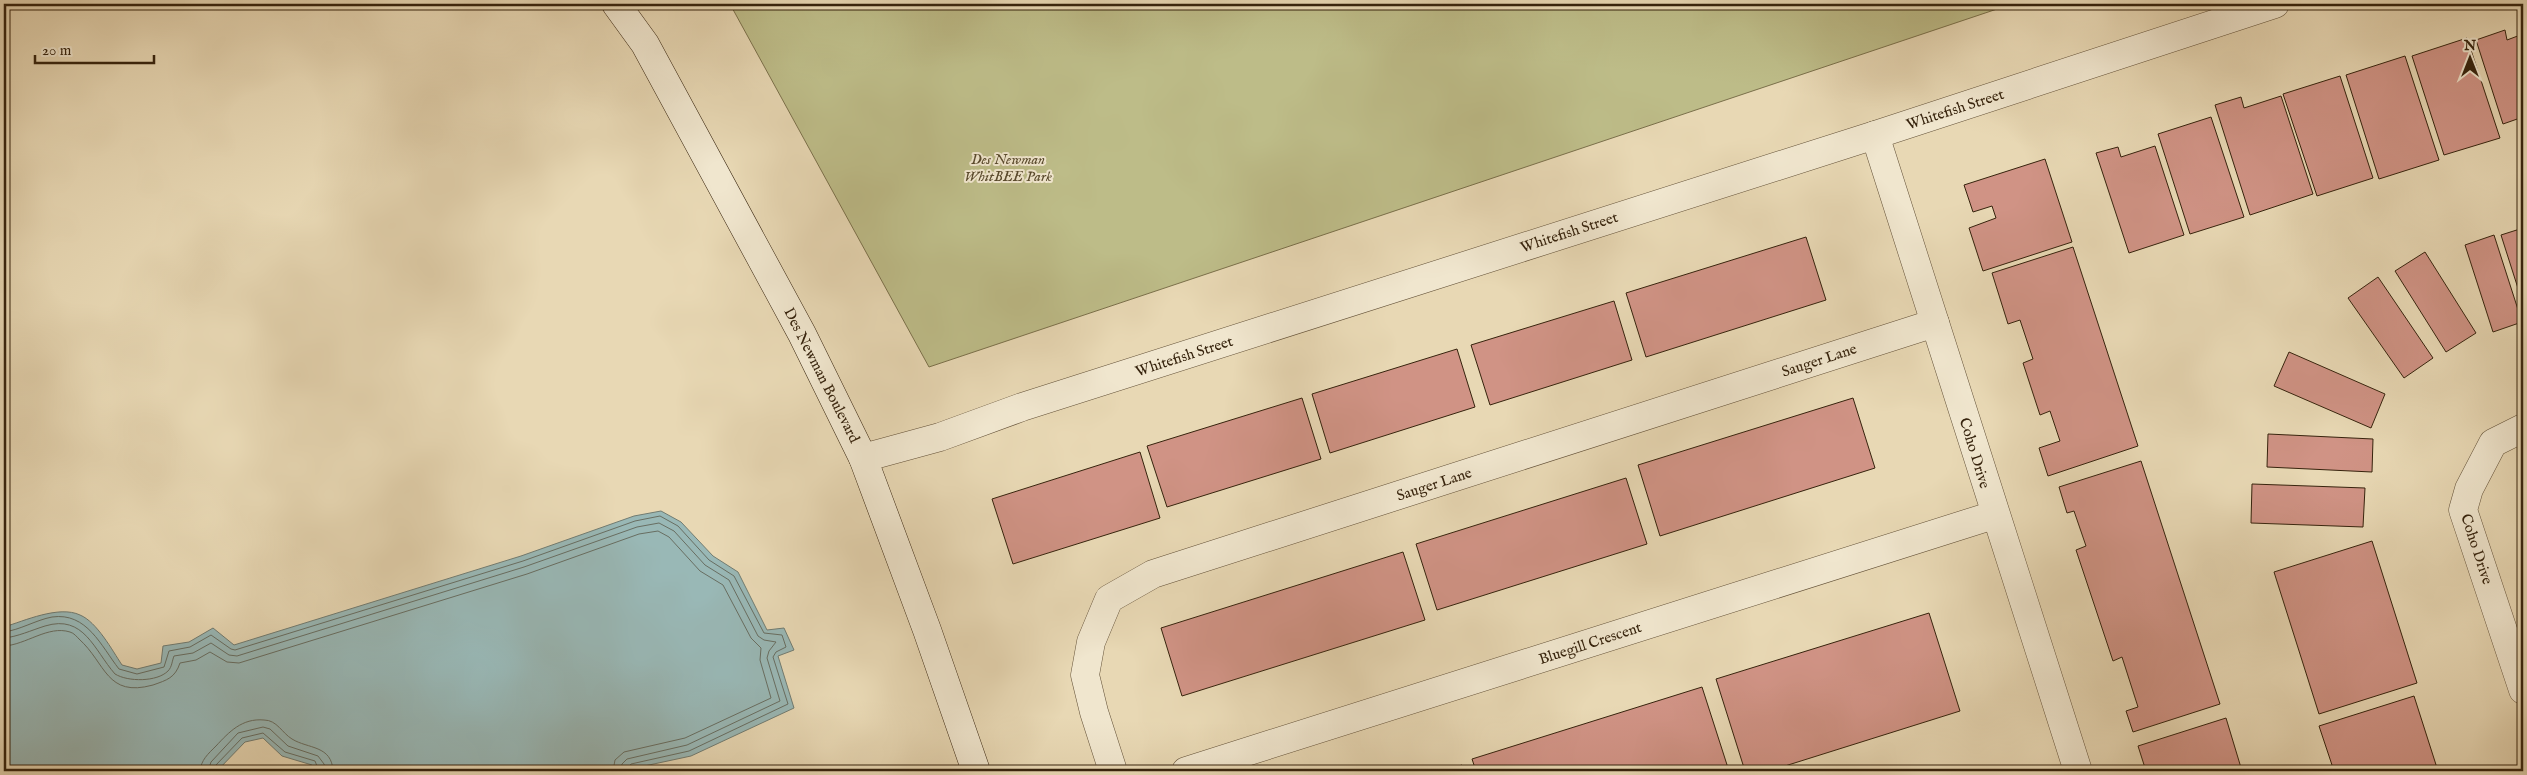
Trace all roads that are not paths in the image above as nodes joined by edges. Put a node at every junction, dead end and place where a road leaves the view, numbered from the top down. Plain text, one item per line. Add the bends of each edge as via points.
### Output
1 (616, 4) edge
2 (2275, 4) edge
3 (1875, 135) junction
4 (1935, 324) junction
5 (2523, 428) edge
6 (863, 458) junction
7 (1994, 515) junction
8 (2523, 690) edge
9 (2071, 770) edge
10 (976, 771) edge
11 (1113, 771) edge
12 (1186, 771) edge

1 - 6 street, Des Newman Boulevard via 645,44 798,325
2 - 3 street, Whitefish Street
3 - 4 street, Coho Drive
3 - 6 street, Whitefish Street via 940,437
4 - 7 street, Coho Drive
4 - 11 street, Sauger Lane via 1153,574 1109,599 1090,642 1085,675
5 - 8 street, Coho Drive via 2493,443 2469,490 2463,510
6 - 10 street, Des Newman Boulevard
7 - 9 street, Coho Drive
7 - 12 street, Bluegill Crescent

